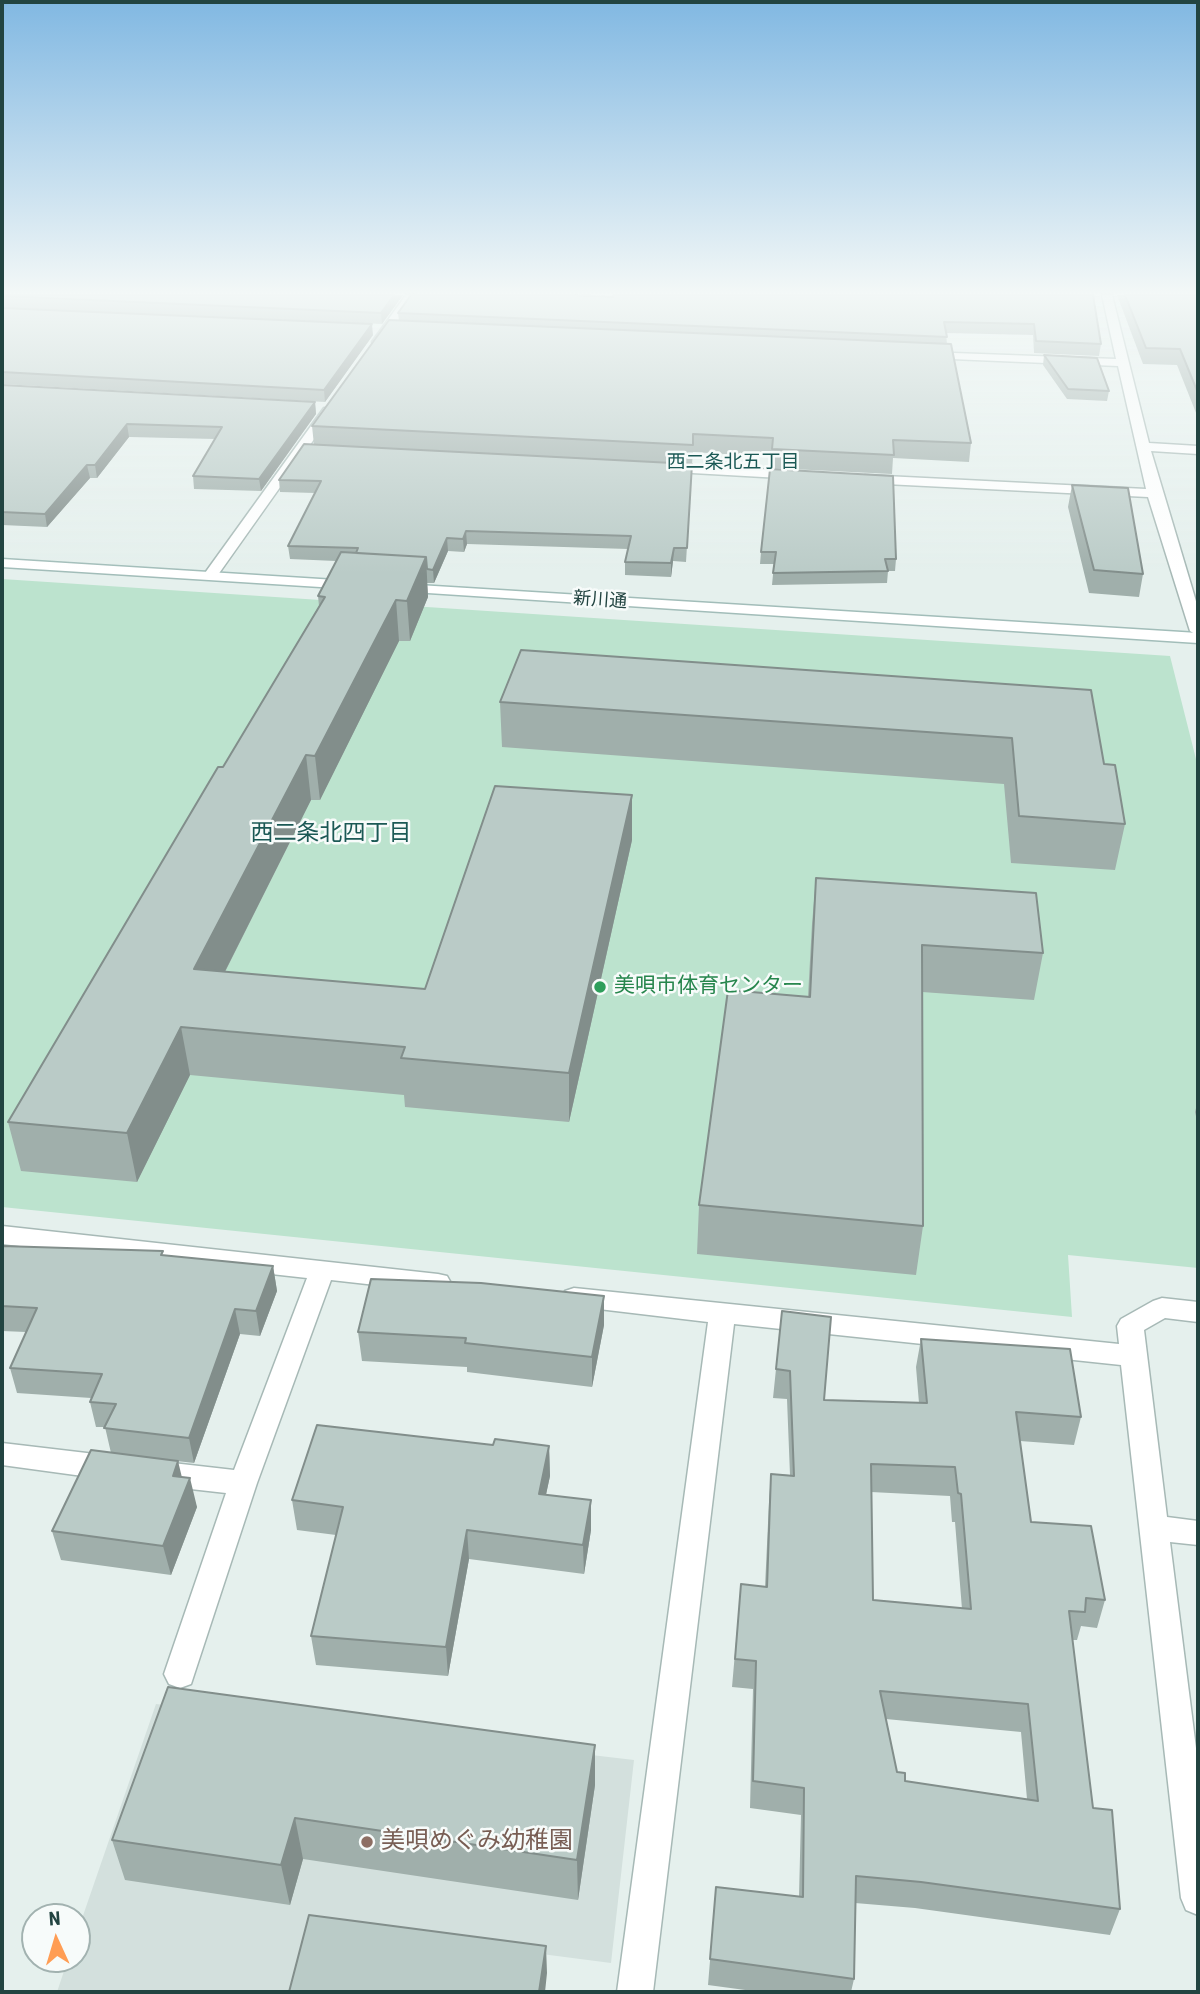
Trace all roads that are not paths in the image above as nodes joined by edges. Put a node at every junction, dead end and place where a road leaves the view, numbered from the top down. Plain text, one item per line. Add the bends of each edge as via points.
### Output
1 (1130, 388) edge
2 (328, 405) edge
3 (1143, 447) junction
4 (1198, 450) edge
5 (644, 467) edge
6 (810, 476) edge
7 (851, 478) edge
8 (1154, 493) junction
9 (2, 563) edge
10 (210, 576) junction
11 (363, 586) edge
12 (391, 587) edge
13 (1198, 631) edge
14 (1198, 638) edge
15 (2, 1235) edge
16 (323, 1271) junction
17 (460, 1286) edge
18 (556, 1296) edge
19 (1198, 1312) edge
20 (722, 1314) junction
21 (1133, 1356) junction
22 (2, 1454) edge
23 (243, 1483) junction
24 (1154, 1528) junction
25 (1198, 1533) edge
26 (180, 1674) dead end
27 (1198, 1898) edge
28 (635, 1992) edge

1 - 3 street
2 - 10 street via 307,450
3 - 4 street
3 - 8 street
5 - 6 street
7 - 8 street
8 - 13 street
9 - 10 street
10 - 11 street
12 - 14 street, 新川通
15 - 16 street
16 - 17 street
16 - 23 street
18 - 20 street
19 - 21 street via 1162,1308 1130,1326
20 - 21 street
20 - 28 street
21 - 24 street
22 - 23 street
23 - 26 street
24 - 25 street
24 - 27 street

